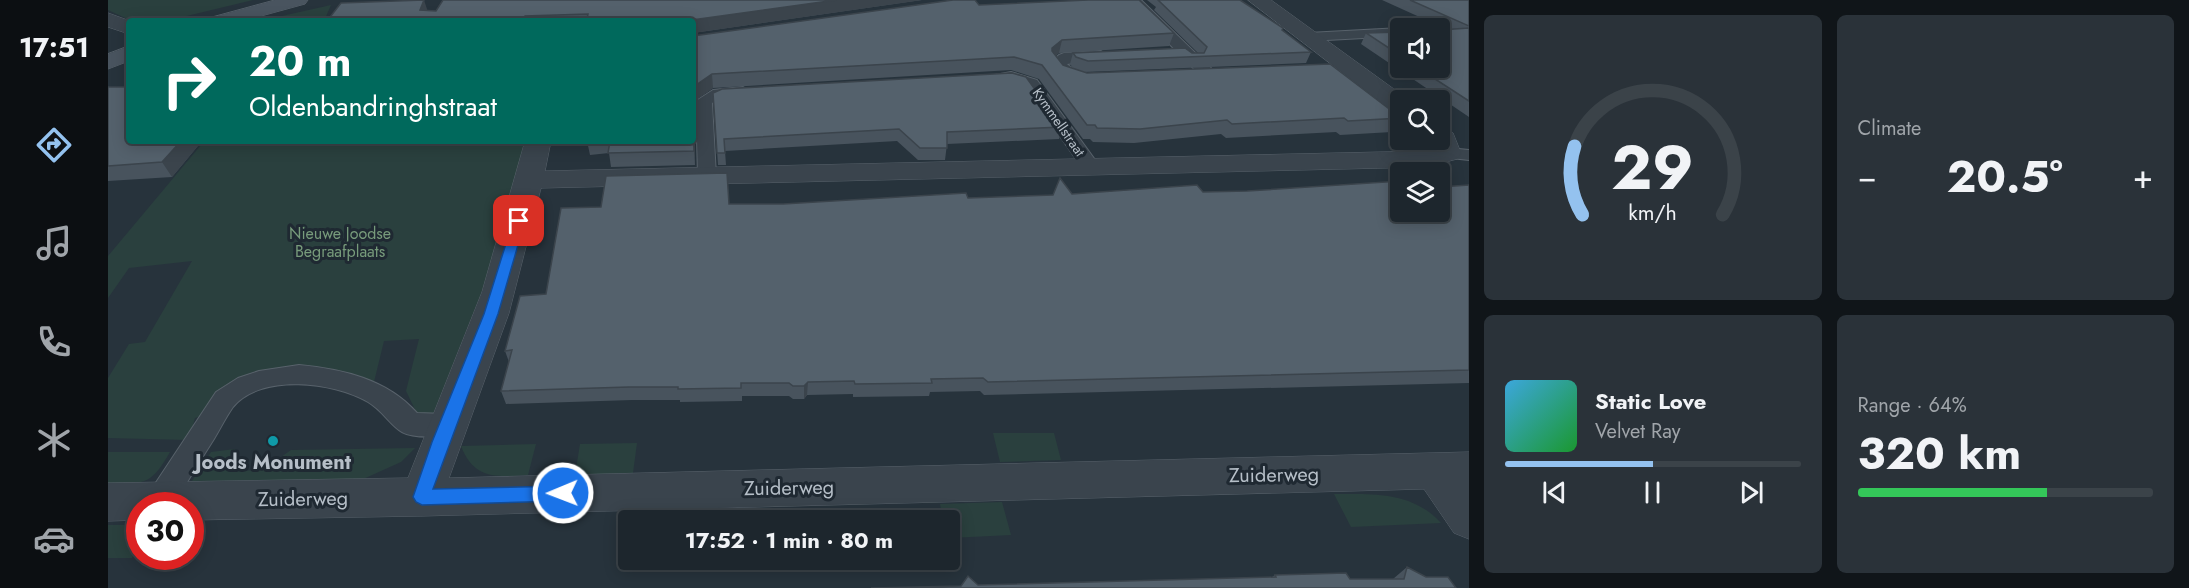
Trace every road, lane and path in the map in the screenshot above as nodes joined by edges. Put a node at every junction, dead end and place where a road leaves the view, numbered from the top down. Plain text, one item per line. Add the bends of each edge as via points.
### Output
1 (298, 0) edge
2 (1133, 0) edge
3 (1258, 0) edge
4 (231, 18) edge
5 (108, 19) edge
6 (126, 27) edge
7 (1390, 33) edge
8 (1308, 37) junction
9 (1186, 52) junction
10 (1164, 53) edge
11 (126, 54) edge
12 (1119, 55) edge
13 (108, 62) edge
14 (1351, 69) junction
15 (1327, 70) edge
16 (1186, 76) edge
17 (987, 78) edge
18 (1094, 79) edge
19 (754, 91) edge
20 (1390, 98) edge
21 (537, 144) edge
22 (1452, 147) edge
23 (1092, 168) junction
24 (706, 176) junction
25 (529, 180) junction
26 (447, 425) junction
27 (1452, 471) edge
28 (165, 492) edge
29 (422, 497) junction
30 (204, 501) edge
31 (108, 502) edge
32 (126, 502) edge
33 (1469, 519) edge

1 - 4 street
2 - 9 lane
3 - 8 street
5 - 6 street
7 - 8 lane
8 - 14 street
9 - 10 lane
9 - 16 lane via 1215,75
11 - 13 street
12 - 18 lane via 1064,58 1058,63 1066,73 1083,80
14 - 15 lane
14 - 20 street
17 - 23 lane, Kymmellstraat via 1011,77 1031,83
19 - 24 lane via 719,93 704,101
21 - 25 street
22 - 23 street, Kymmellstraat via 1427,159
23 - 24 street, Kymmellstraat
24 - 25 street, Kymmellstraat
25 - 26 street via 491,314
26 - 28 lane via 410,424 387,400 339,381 300,375 272,377 241,387 225,399
26 - 29 street
27 - 29 street, Zuiderweg
27 - 33 street
29 - 30 street, Zuiderweg
31 - 32 street, Zuiderweg

